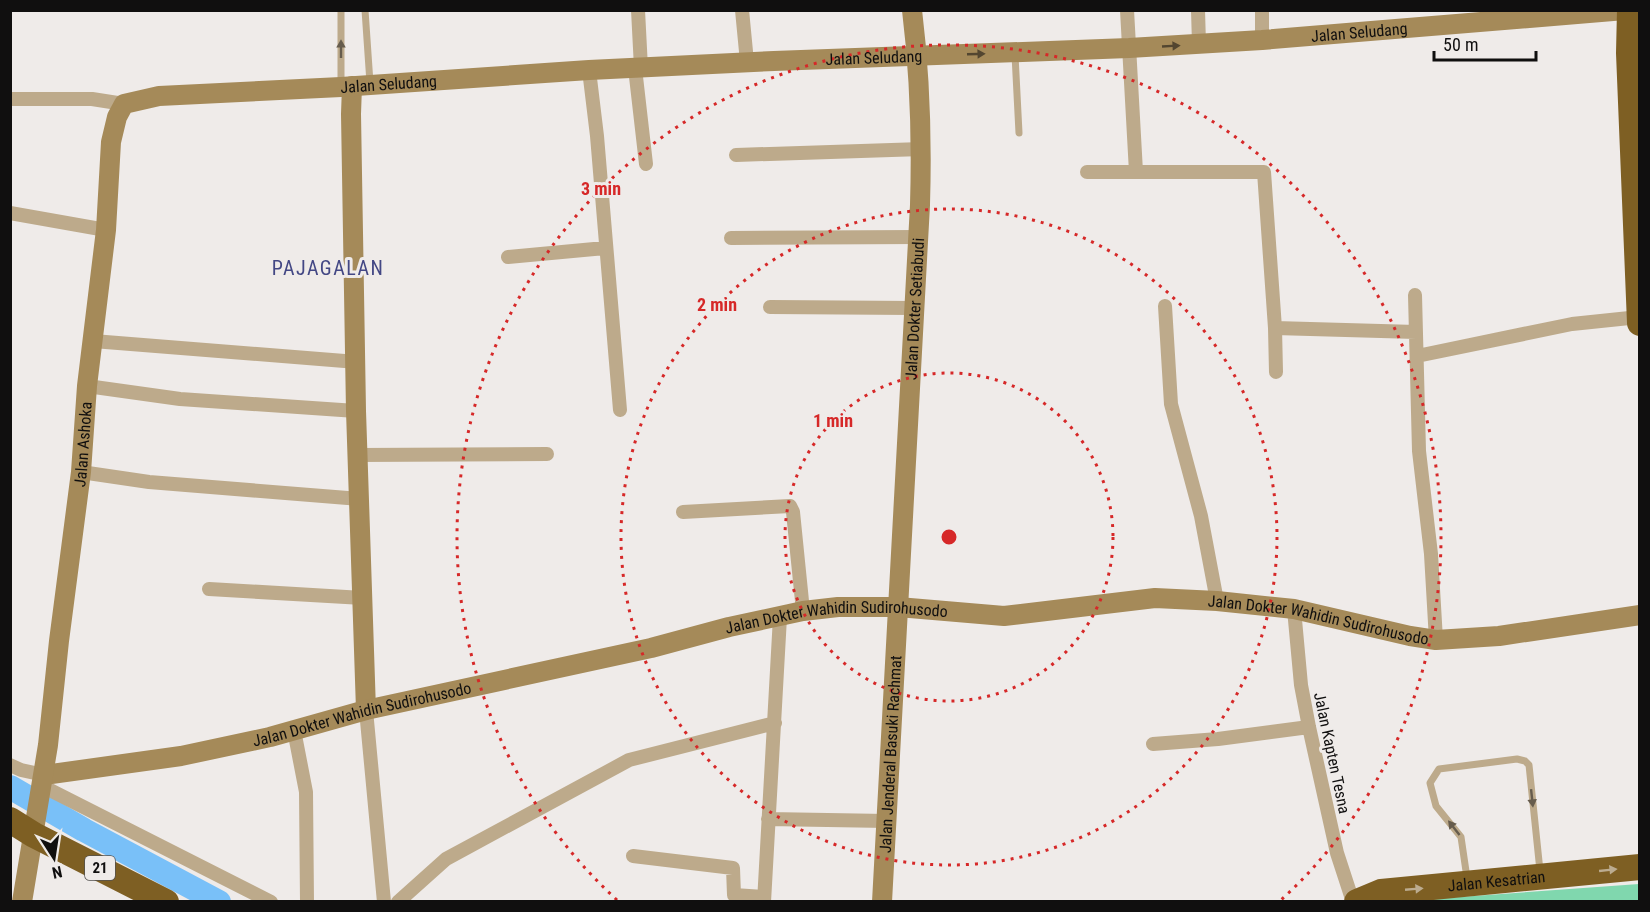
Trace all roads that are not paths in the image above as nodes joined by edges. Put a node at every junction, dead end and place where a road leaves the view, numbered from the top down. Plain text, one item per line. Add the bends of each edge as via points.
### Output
1 (341, 10) edge
2 (365, 10) edge
3 (638, 10) edge
4 (742, 10) edge
5 (912, 10) edge
6 (1127, 10) edge
7 (1198, 10) edge
8 (1262, 10) edge
9 (1627, 10) edge
10 (1262, 40) junction
11 (1199, 44) junction
12 (1129, 48) junction
13 (1015, 53) junction
14 (918, 56) junction
15 (747, 62) junction
16 (638, 68) junction
17 (589, 70) junction
18 (354, 86) junction
19 (10, 99) edge
20 (124, 104) junction
21 (1019, 134) dead end
22 (922, 149) junction
23 (736, 155) dead end
24 (645, 164) dead end
25 (1087, 172) dead end
26 (1136, 172) junction
27 (10, 213) edge
28 (106, 230) junction
29 (918, 237) junction
30 (731, 238) dead end
31 (605, 248) junction
32 (508, 257) dead end
33 (1415, 295) dead end
34 (1164, 306) dead end
35 (770, 307) dead end
36 (913, 308) junction
37 (1639, 317) edge
38 (1640, 323) edge
39 (1275, 328) junction
40 (1416, 332) junction
41 (93, 341) junction
42 (1417, 356) junction
43 (357, 362) junction
44 (1276, 372) dead end
45 (87, 386) junction
46 (620, 410) dead end
47 (356, 411) junction
48 (547, 454) dead end
49 (358, 455) junction
50 (81, 472) junction
51 (360, 499) junction
52 (683, 512) dead end
53 (209, 589) dead end
54 (363, 598) junction
55 (1217, 601) junction
56 (898, 607) junction
57 (1294, 609) junction
58 (803, 611) junction
59 (1640, 615) edge
60 (780, 617) junction
61 (1436, 640) junction
62 (366, 710) junction
63 (775, 723) junction
64 (1308, 727) junction
65 (294, 730) junction
66 (1153, 744) dead end
67 (10, 765) edge
68 (43, 781) junction
69 (768, 819) junction
70 (10, 820) edge
71 (887, 821) junction
72 (35, 827) junction
73 (633, 856) dead end
74 (1640, 867) edge
75 (1541, 877) junction
76 (1468, 884) junction
77 (764, 899) edge
78 (22, 902) edge
79 (166, 902) edge
80 (271, 902) edge
81 (307, 902) edge
82 (384, 902) edge
83 (398, 902) edge
84 (882, 902) edge
85 (1353, 902) edge
86 (1357, 902) edge

18 -> 1 lane
2 - 18 lane
3 - 16 street
4 - 15 street
5 - 14 street, Jalan Dokter Setiabudi
6 - 12 street
7 - 11 street
8 - 10 street
9 - 10 street, Jalan Seludang
9 - 37 highway
10 - 11 street, Jalan Seludang
12 -> 11 street, Jalan Seludang
12 - 13 street, Jalan Seludang
12 - 26 street
14 -> 13 street, Jalan Seludang
13 - 21 lane
14 - 15 street, Jalan Seludang
14 - 22 street, Jalan Dokter Setiabudi
15 - 16 street, Jalan Seludang
16 - 17 street, Jalan Seludang
16 - 24 street
17 - 18 street, Jalan Seludang
17 - 31 street
18 - 20 street, Jalan Seludang via 159,96
18 - 43 street via 351,114
19 - 20 street via 92,99
20 - 28 street, Jalan Ashoka via 111,142
22 - 23 street
22 - 29 street, Jalan Dokter Setiabudi
25 - 26 street
26 - 39 street via 1264,172
27 - 28 street
28 - 41 street, Jalan Ashoka
29 - 30 street
29 - 36 street, Jalan Dokter Setiabudi
31 - 32 street
31 - 46 street
33 - 40 street
34 - 55 street via 1171,404 1201,516
35 - 36 street
36 - 56 street, Jalan Dokter Setiabudi
37 - 38 highway
37 - 42 street via 1572,324
39 - 40 street
39 - 44 street
40 - 42 street
41 - 43 street
41 - 45 street, Jalan Ashoka
42 - 61 street via 1419,451
43 - 47 street
45 - 47 street via 180,399
45 - 50 street, Jalan Ashoka
47 - 49 street
48 - 49 street
49 - 51 street
50 - 51 street via 149,482
50 - 68 street, Jalan Ashoka
51 - 54 street
52 - 58 street via 790,506
53 - 54 street
54 - 62 street
55 - 56 street, Jalan Dokter Wahidin Sudirohusodo via 1155,598 1004,616
55 - 57 street, Jalan Dokter Wahidin Sudirohusodo
56 - 58 street, Jalan Dokter Wahidin Sudirohusodo via 848,606
56 - 71 street, Jalan Jenderal Basuki Rachmat
57 - 61 street, Jalan Dokter Wahidin Sudirohusodo
57 - 64 street, Jalan Kapten Tesna
58 - 60 street, Jalan Dokter Wahidin Sudirohusodo
59 - 61 street, Jalan Dokter Wahidin Sudirohusodo via 1498,636
60 - 62 street, Jalan Dokter Wahidin Sudirohusodo
60 - 63 street
62 - 65 street, Jalan Dokter Wahidin Sudirohusodo
62 - 82 street
63 - 69 street
63 - 83 street via 629,760 446,859
64 - 66 street
64 - 85 street, Jalan Kapten Tesna via 1337,853
65 - 68 street, Jalan Dokter Wahidin Sudirohusodo
65 - 81 street via 306,792
67 - 68 street
68 - 72 street
68 - 80 street
69 - 71 street
69 - 77 street
70 - 72 highway, 21
71 - 84 street, Jalan Jenderal Basuki Rachmat
72 - 78 street
72 - 79 highway, 21
73 - 77 street via 733,868 734,895
75 -> 74 highway, Jalan Kesatrian
75 - 76 highway, Jalan Kesatrian
76 -> 75 lane via 1461,837 1436,806 1430,783 1439,768 1517,759 1529,765
86 -> 76 highway, Jalan Kesatrian via 1381,892

